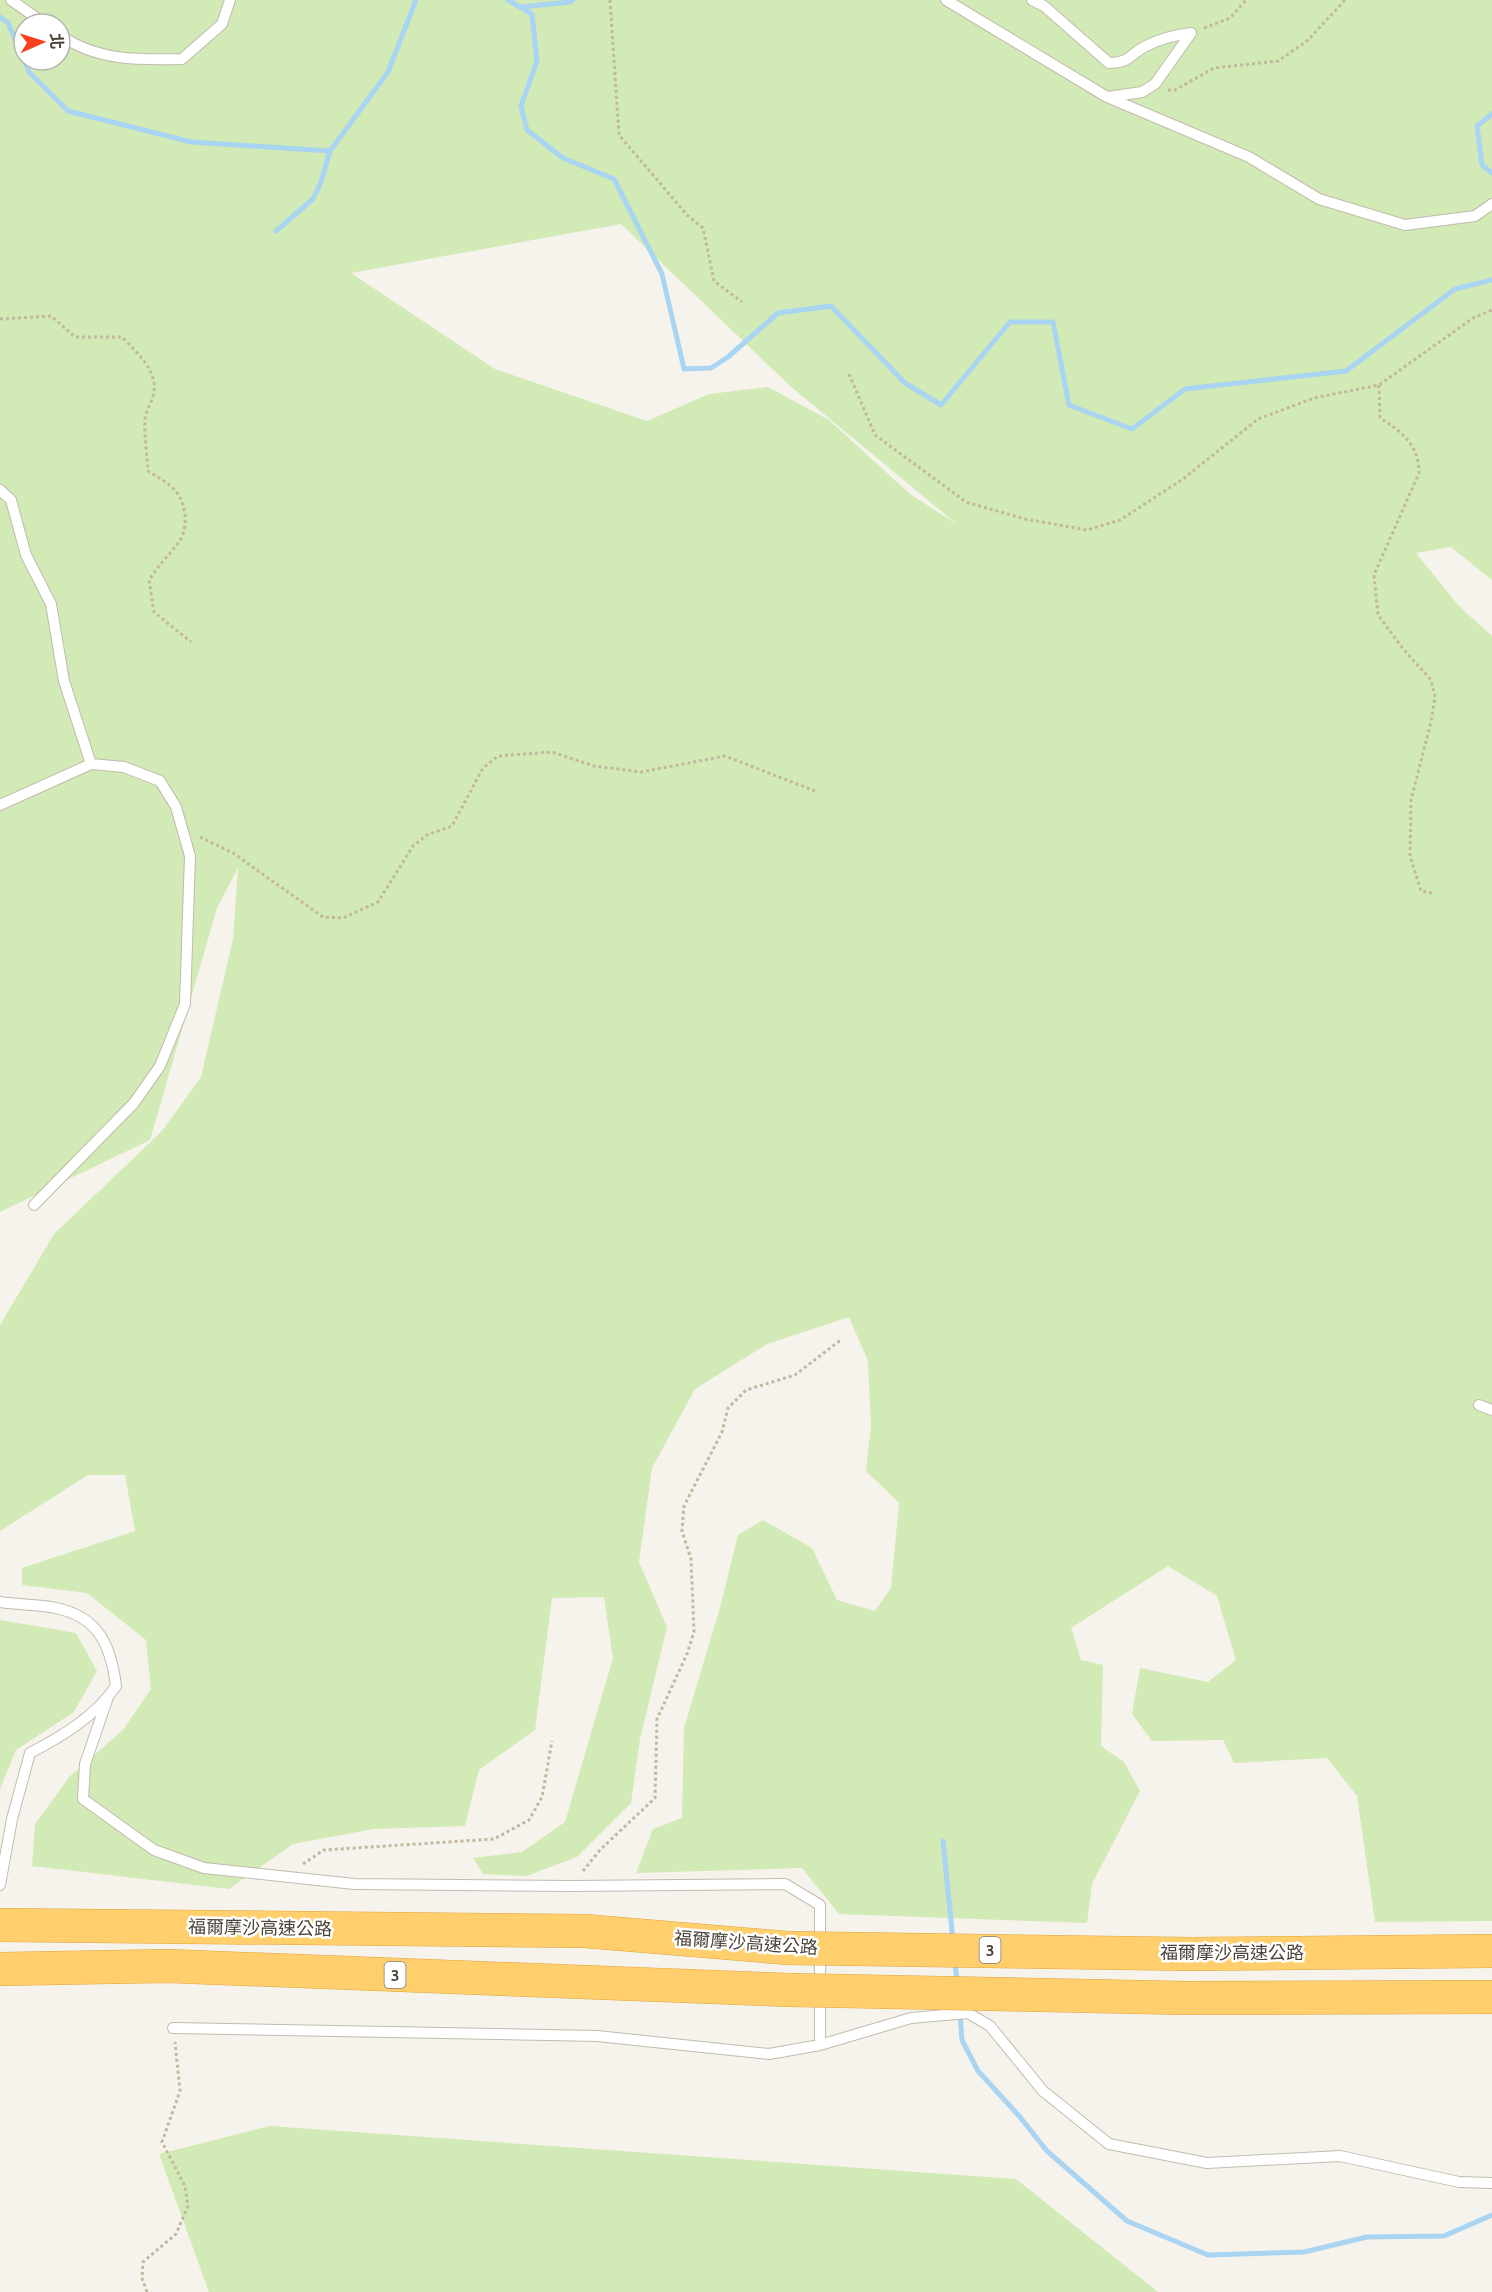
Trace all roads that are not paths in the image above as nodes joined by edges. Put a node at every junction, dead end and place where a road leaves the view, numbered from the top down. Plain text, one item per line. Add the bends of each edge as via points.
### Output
1 (10, 0) edge
2 (230, 0) edge
3 (946, 0) edge
4 (1032, 0) edge
5 (28, 12) edge
6 (72, 43) edge
7 (1107, 97) junction
8 (1492, 204) edge
9 (0, 490) edge
10 (91, 764) junction
11 (0, 805) edge
12 (34, 1204) dead end
13 (1479, 1405) dead end
14 (1492, 1410) edge
15 (0, 1602) edge
16 (107, 1700) junction
17 (0, 1885) edge
18 (0, 1924) edge
19 (1492, 1951) edge
20 (0, 1969) edge
21 (1492, 1997) edge
22 (173, 2028) road end
23 (820, 2045) junction
24 (1492, 2183) edge

1 - 5 lane
2 - 6 lane via 222,24 182,59 127,60
3 - 7 lane
4 - 7 lane via 1109,63 1123,63 1144,46 1168,36 1191,33 1155,84 1142,92
7 - 8 lane via 1249,157 1319,199 1404,225 1475,216
9 - 10 lane via 11,500 26,555 51,604 64,681
10 - 11 lane
10 - 12 lane via 124,767 160,781 176,807 190,856 185,1004 160,1066 134,1103
13 - 14 lane
15 - 16 lane via 56,1608 86,1619 111,1655 116,1686
16 - 17 lane via 60,1737 30,1753
16 - 23 lane via 85,1764 83,1799 154,1850 204,1869 354,1884 785,1884 820,1905
18 - 19 highway, 福爾摩沙高速公路 / 3, bridge via 585,1931 788,1948 1192,1954
20 - 21 highway, 3, bridge via 168,1966 790,1990 1186,1998
22 - 23 lane via 597,2036 770,2054
23 - 24 lane via 911,2018 968,2013 990,2026 1043,2091 1109,2144 1207,2163 1340,2156 1458,2182

